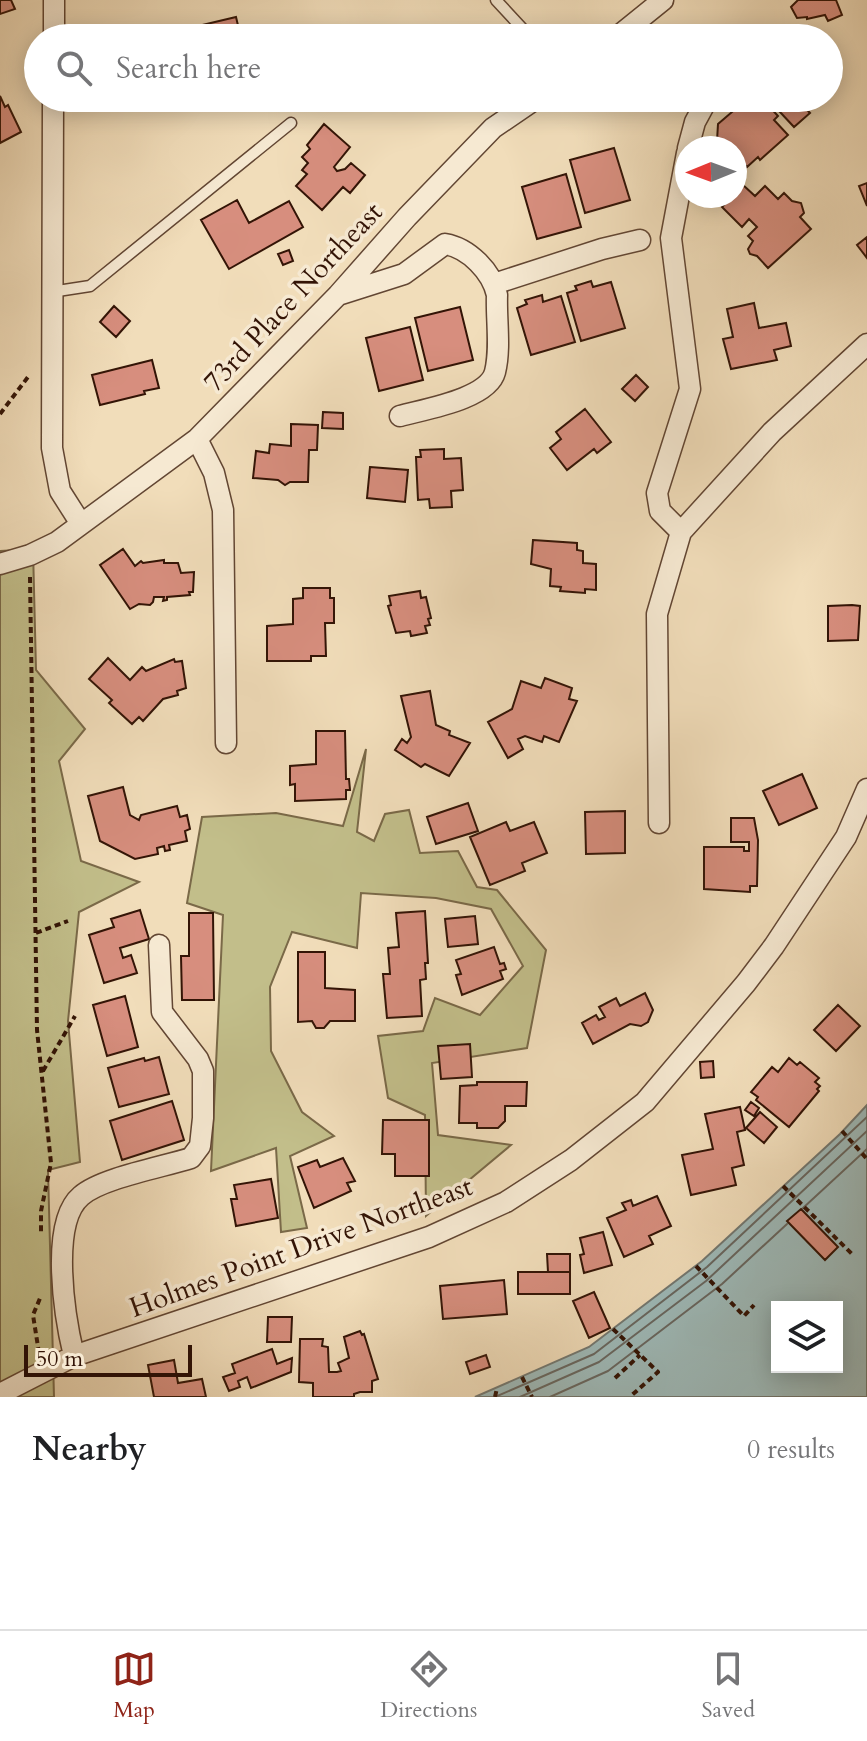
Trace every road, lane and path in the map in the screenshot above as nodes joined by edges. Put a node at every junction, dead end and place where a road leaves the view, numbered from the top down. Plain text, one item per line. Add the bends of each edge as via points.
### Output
1 (54, 0) edge
2 (496, 0) edge
3 (663, 0) edge
4 (54, 24) edge
5 (518, 24) edge
6 (633, 24) edge
7 (53, 112) edge
8 (516, 112) edge
9 (700, 112) edge
10 (291, 123) dead end
11 (692, 136) edge
12 (677, 208) edge
13 (640, 240) dead end
14 (494, 284) junction
15 (51, 292) junction
16 (338, 295) junction
17 (867, 344) edge
18 (28, 377) dead end
19 (0, 414) edge
20 (400, 416) dead end
21 (197, 439) junction
22 (81, 524) junction
23 (681, 532) junction
24 (30, 555) junction
25 (0, 564) edge
26 (226, 743) dead end
27 (867, 789) edge
28 (659, 823) dead end
29 (68, 921) dead end
30 (36, 933) junction
31 (159, 945) dead end
32 (75, 1016) dead end
33 (42, 1073) junction
34 (842, 1131) dead end
35 (867, 1159) edge
36 (783, 1186) dead end
37 (41, 1239) dead end
38 (852, 1254) dead end
39 (696, 1266) dead end
40 (41, 1296) dead end
41 (754, 1305) dead end
42 (613, 1329) dead end
43 (640, 1355) junction
44 (74, 1356) junction
45 (42, 1372) junction
46 (522, 1377) dead end
47 (615, 1378) dead end
48 (497, 1388) dead end
49 (0, 1394) edge
50 (632, 1395) dead end
51 (495, 1397) edge
52 (532, 1397) edge

1 - 4 street
2 - 5 lane
3 - 6 street
7 - 15 street
8 - 16 street, 73rd Place Northeast via 493,128
9 - 11 street
10 - 15 lane via 90,286
12 - 23 street via 671,238 690,389 657,493 660,511
13 - 14 street
14 - 16 street via 469,256 445,244 404,274
14 - 20 street via 496,358 491,382 480,391
15 - 22 street via 52,448 60,491
16 - 21 street, 73rd Place Northeast
17 - 23 street via 772,432
18 - 19 path
21 - 22 street, 73rd Place Northeast
21 - 26 street via 214,473 223,510
22 - 24 street, 73rd Place Northeast
23 - 28 street via 657,614
24 - 25 street, 73rd Place Northeast
24 - 30 path
27 - 44 street, Holmes Point Drive Northeast via 846,837 746,983 645,1102 571,1160 506,1202 429,1237
29 - 30 path
30 - 33 path
31 - 44 street via 162,1012 203,1071 200,1146 191,1158 101,1184 68,1210 63,1229 64,1315
32 - 33 path
33 - 37 path via 51,1163
34 - 35 path
36 - 38 path
39 - 41 path via 744,1316
40 - 45 path via 33,1315
42 - 43 path
43 - 47 path
43 - 50 path via 658,1372
44 - 45 street, Holmes Point Drive Northeast
45 - 49 street, Holmes Point Drive Northeast
46 - 52 path
48 - 51 path

